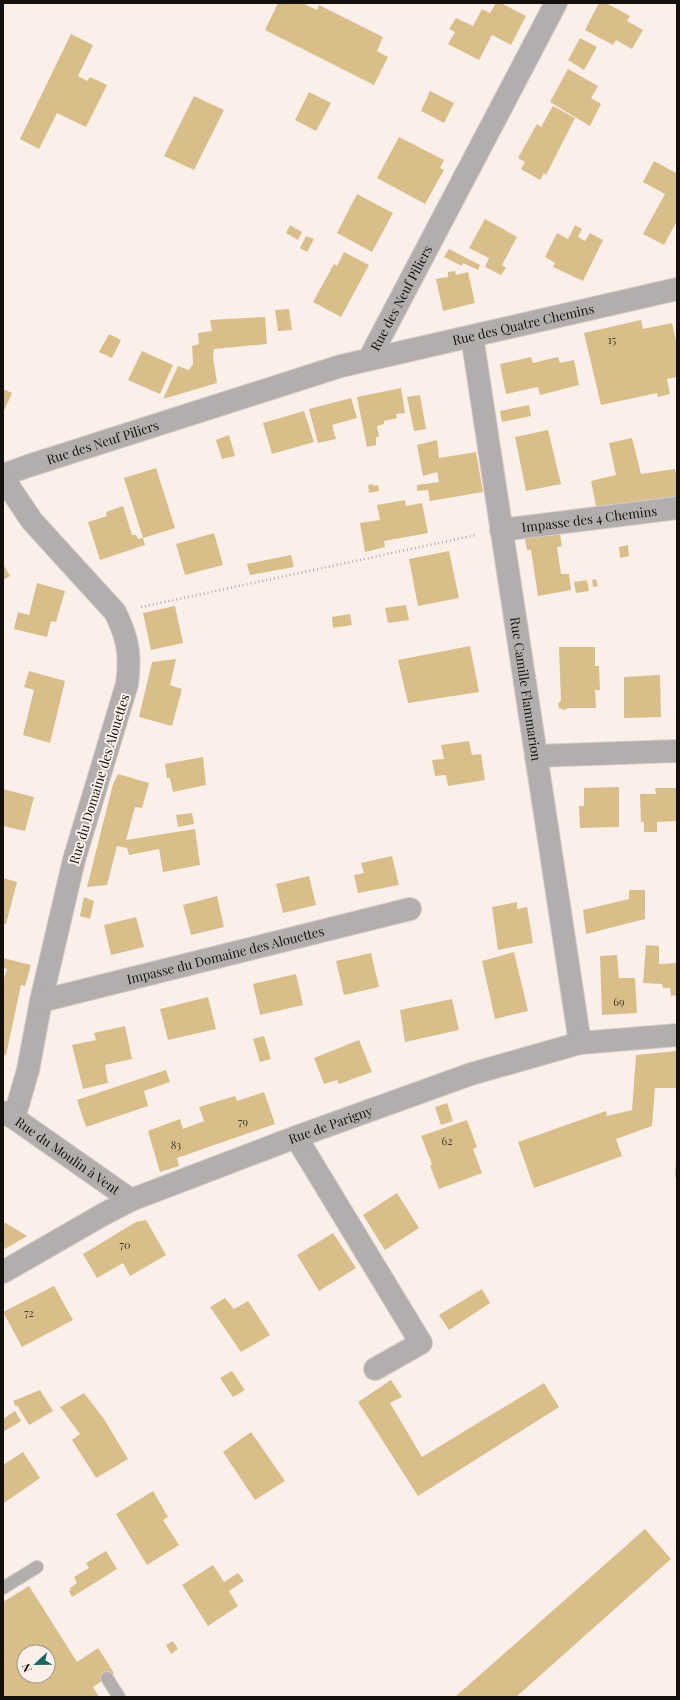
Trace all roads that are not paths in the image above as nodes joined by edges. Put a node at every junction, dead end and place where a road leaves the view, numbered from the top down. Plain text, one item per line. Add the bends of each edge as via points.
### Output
1 (556, 3) edge
2 (677, 289) edge
3 (472, 336) junction
4 (369, 359) junction
5 (3, 477) edge
6 (677, 508) edge
7 (501, 530) junction
8 (677, 751) edge
9 (536, 756) junction
10 (410, 909) dead end
11 (41, 1002) junction
12 (677, 1035) edge
13 (580, 1042) junction
14 (8, 1115) edge
15 (296, 1137) junction
16 (131, 1200) junction
17 (3, 1272) edge
18 (375, 1369) dead end
19 (37, 1567) dead end
20 (3, 1588) edge
21 (107, 1678) dead end
22 (119, 1697) edge

1 - 4 street, Rue des Neuf Piliers
2 - 3 street, Rue des Quatre Chemins
3 - 4 street, Rue des Quatre Chemins
3 - 7 street, Rue Camille Flammarion
4 - 5 street, Rue des Neuf Piliers via 28,466
5 - 11 street, Rue du Domaine des Alouettes via 32,521 115,612 128,646 127,684 74,860
6 - 7 street, Impasse des 4 Chemins
7 - 9 street, Rue Camille Flammarion
8 - 9 street
9 - 13 street, Rue Camille Flammarion
10 - 11 street, Impasse du Domaine des Alouettes
11 - 14 street, Rue du Domaine des Alouettes via 28,1070
12 - 13 street, Rue de Parigny
13 - 15 street, Rue de Parigny via 472,1074
14 - 16 street, Rue du Moulin à Vent
15 - 16 street, Rue de Parigny
15 - 18 street via 421,1343
16 - 17 street, Rue de Parigny
19 - 20 lane
21 - 22 lane

